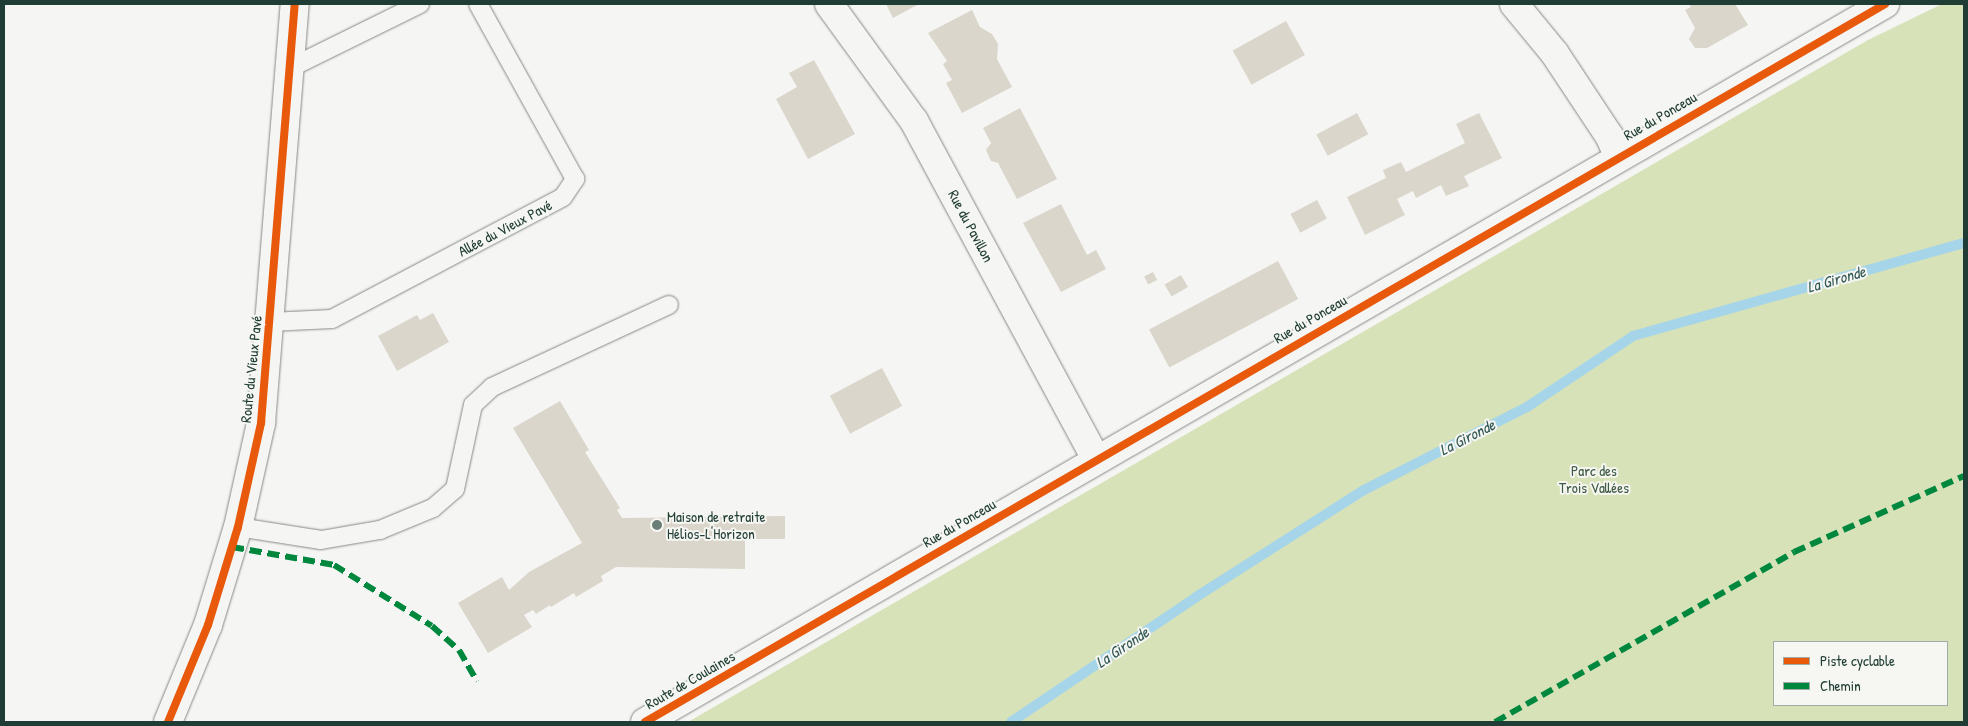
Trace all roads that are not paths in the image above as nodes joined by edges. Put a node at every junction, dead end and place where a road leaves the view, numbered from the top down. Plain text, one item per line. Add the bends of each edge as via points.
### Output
1 (294, 4) edge
2 (420, 4) edge
3 (478, 4) edge
4 (828, 4) edge
5 (1514, 4) edge
6 (1885, 4) edge
7 (290, 68) junction
8 (1618, 156) junction
9 (669, 305) dead end
10 (270, 322) junction
11 (1096, 459) junction
12 (238, 527) junction
13 (749, 661) joint
14 (168, 722) edge
15 (645, 722) edge

1 - 7 street, Route du Vieux Pavé
2 - 7 lane
3 - 10 lane, Allée du Vieux Pavé via 575,179 563,197 332,319
4 - 11 street, Rue du Pavillon via 914,121
5 - 8 street via 1555,54 1610,137
6 - 8 street, Rue du Ponceau
7 - 10 street, Route du Vieux Pavé
8 - 11 street, Rue du Ponceau
9 - 12 lane via 492,386 473,405 455,490 433,508 380,530 321,540
10 - 12 street, Route du Vieux Pavé via 260,423
11 - 13 street, Rue du Ponceau
12 - 14 street, Route du Vieux Pavé via 208,625
13 - 15 street, Route de Coulaines

